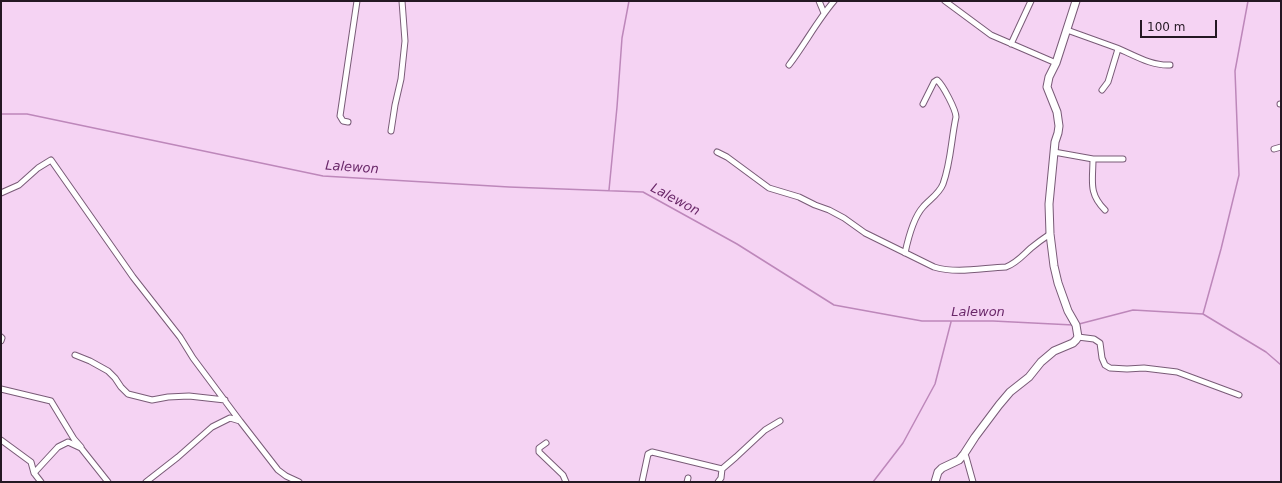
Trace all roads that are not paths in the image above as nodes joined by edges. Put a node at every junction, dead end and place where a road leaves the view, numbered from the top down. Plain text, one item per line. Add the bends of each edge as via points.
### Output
1 (357, 1) edge
2 (402, 1) edge
3 (819, 1) edge
4 (834, 1) edge
5 (945, 1) edge
6 (1031, 1) edge
7 (1076, 1) edge
8 (824, 13) junction
9 (1067, 30) junction
10 (1011, 44) junction
11 (1118, 49) junction
12 (1056, 63) junction
13 (789, 65) dead end
14 (1170, 65) dead end
15 (1102, 90) dead end
16 (923, 104) dead end
17 (348, 122) dead end
18 (391, 131) dead end
19 (1281, 147) edge
20 (1274, 149) dead end
21 (717, 152) dead end
22 (1054, 152) junction
23 (1093, 159) junction
24 (1123, 159) dead end
25 (1, 193) edge
26 (1105, 210) dead end
27 (1050, 234) junction
28 (905, 253) junction
29 (1, 337) edge
30 (1078, 337) junction
31 (1, 341) edge
32 (75, 355) dead end
33 (1, 389) edge
34 (1239, 395) dead end
35 (225, 400) junction
36 (240, 420) junction
37 (780, 421) dead end
38 (1, 440) edge
39 (546, 443) dead end
40 (81, 448) junction
41 (964, 454) junction
42 (722, 469) junction
43 (34, 473) junction
44 (41, 482) edge
45 (108, 482) edge
46 (146, 482) edge
47 (299, 482) edge
48 (566, 482) edge
49 (642, 482) edge
50 (718, 482) edge
51 (935, 482) edge
52 (973, 482) edge

1 - 17 street via 340,116
2 - 18 street via 405,41
3 - 8 street
4 - 8 street
5 - 10 street via 991,35
6 - 10 street
7 - 9 street
8 - 13 street
9 - 11 street
9 - 12 street
10 - 12 street
11 - 14 street via 1162,66
11 - 15 street via 1108,82
12 - 22 street via 1047,87 1057,112 1059,126
16 - 28 street via 936,80 947,94 956,117 943,184 938,193 920,211
19 - 20 street
21 - 28 street via 769,188 829,210 865,234
22 - 23 street
22 - 27 street via 1049,204
23 - 24 street
23 - 26 street via 1093,192 1097,202
25 - 35 street via 19,186 51,160
27 - 28 street via 1016,262 1006,266 940,269
27 - 30 street via 1058,283 1076,325
29 - 31 street
30 - 34 street via 1094,339 1100,343 1104,365 1110,368 1144,368 1177,372
30 - 41 street via 1073,343 1054,351 1010,392
32 - 35 street via 108,371 128,394 152,400 189,396
33 - 40 street via 51,401
35 - 36 street
36 - 46 street via 230,418 212,428
36 - 47 street via 278,470
37 - 42 street via 765,430
38 - 43 street via 31,462
39 - 48 street via 539,448 539,452 563,475
40 - 43 street via 68,442 58,447
40 - 45 street
41 - 51 street via 942,468
41 - 52 street
42 - 49 street via 650,452
42 - 50 street
43 - 44 street

